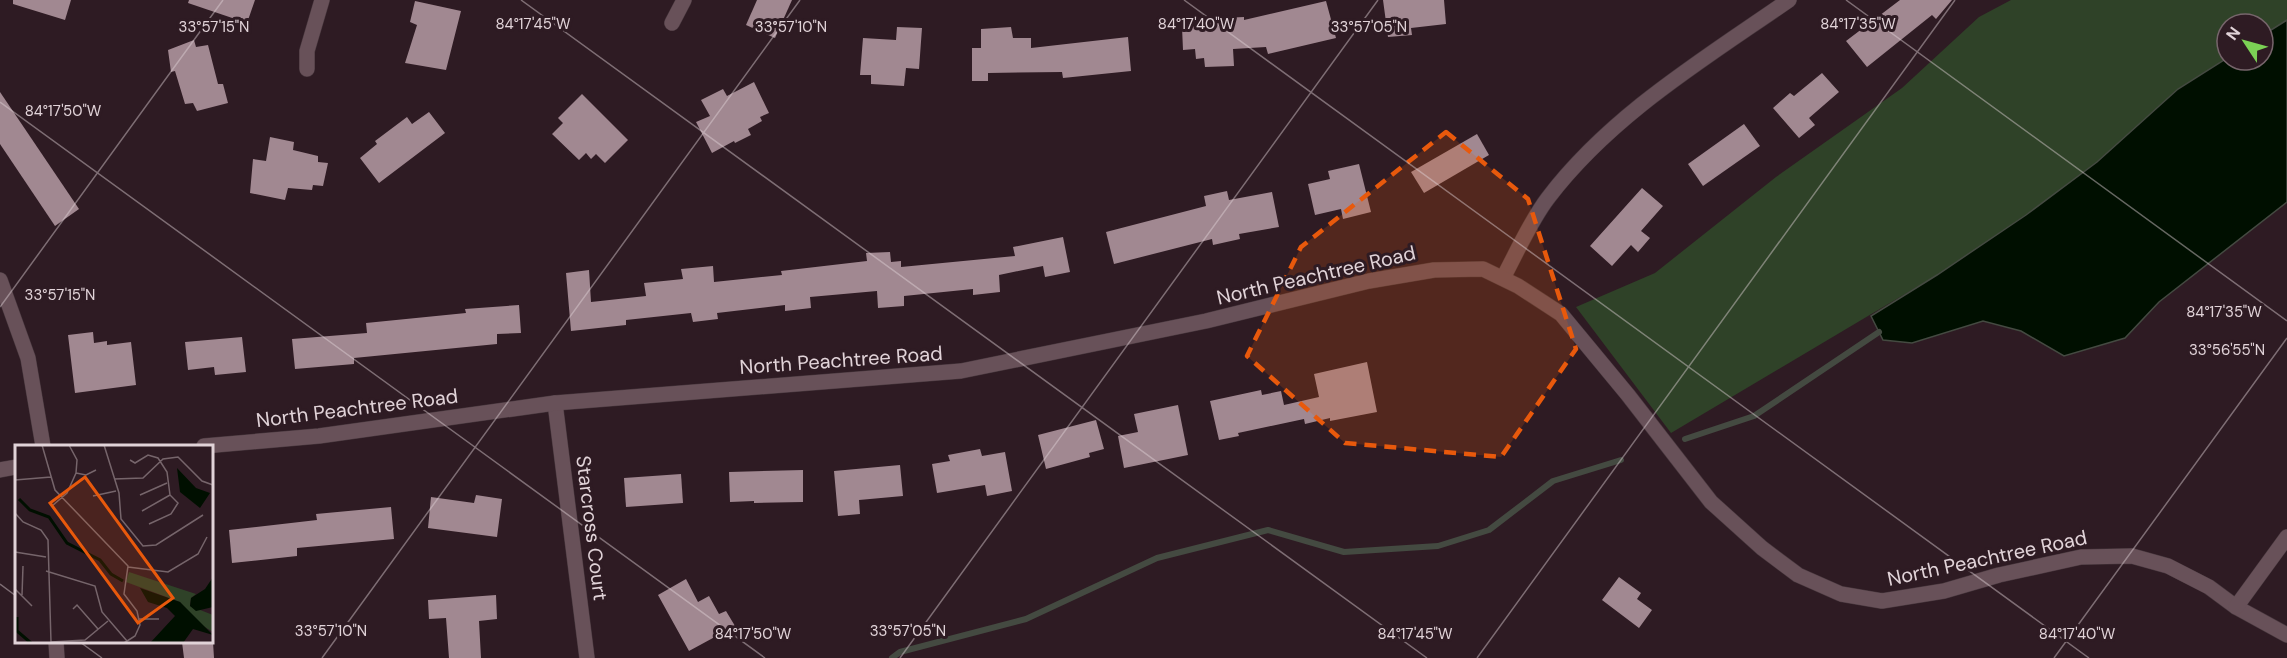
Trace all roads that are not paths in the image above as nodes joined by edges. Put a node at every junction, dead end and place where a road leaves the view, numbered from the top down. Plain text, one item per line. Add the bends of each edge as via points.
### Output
1 (322, 0) edge
2 (684, 0) edge
3 (1789, 0) edge
4 (672, 23) dead end
5 (307, 69) dead end
6 (1503, 278) junction
7 (0, 280) edge
8 (555, 403) junction
9 (43, 445) edge
10 (213, 446) edge
11 (15, 467) edge
12 (0, 470) edge
13 (2287, 537) edge
14 (2236, 607) junction
15 (2287, 635) edge
16 (56, 643) edge
17 (57, 658) edge
18 (587, 658) edge

1 - 5 street
2 - 4 street
3 - 6 street via 1672,81 1595,143 1547,199
6 - 8 street, North Peachtree Road via 1483,269 1434,270 1369,281 1206,321 961,371
6 - 14 street, North Peachtree Road via 1561,314 1711,502 1798,575 1841,594 1882,601 1944,591 2082,557 2132,556 2168,566 2209,586
7 - 9 street via 28,358
8 - 10 street, North Peachtree Road via 319,436
8 - 18 street, Starcross Court
11 - 12 street
13 - 14 street
14 - 15 street, North Peachtree Road
16 - 17 street

